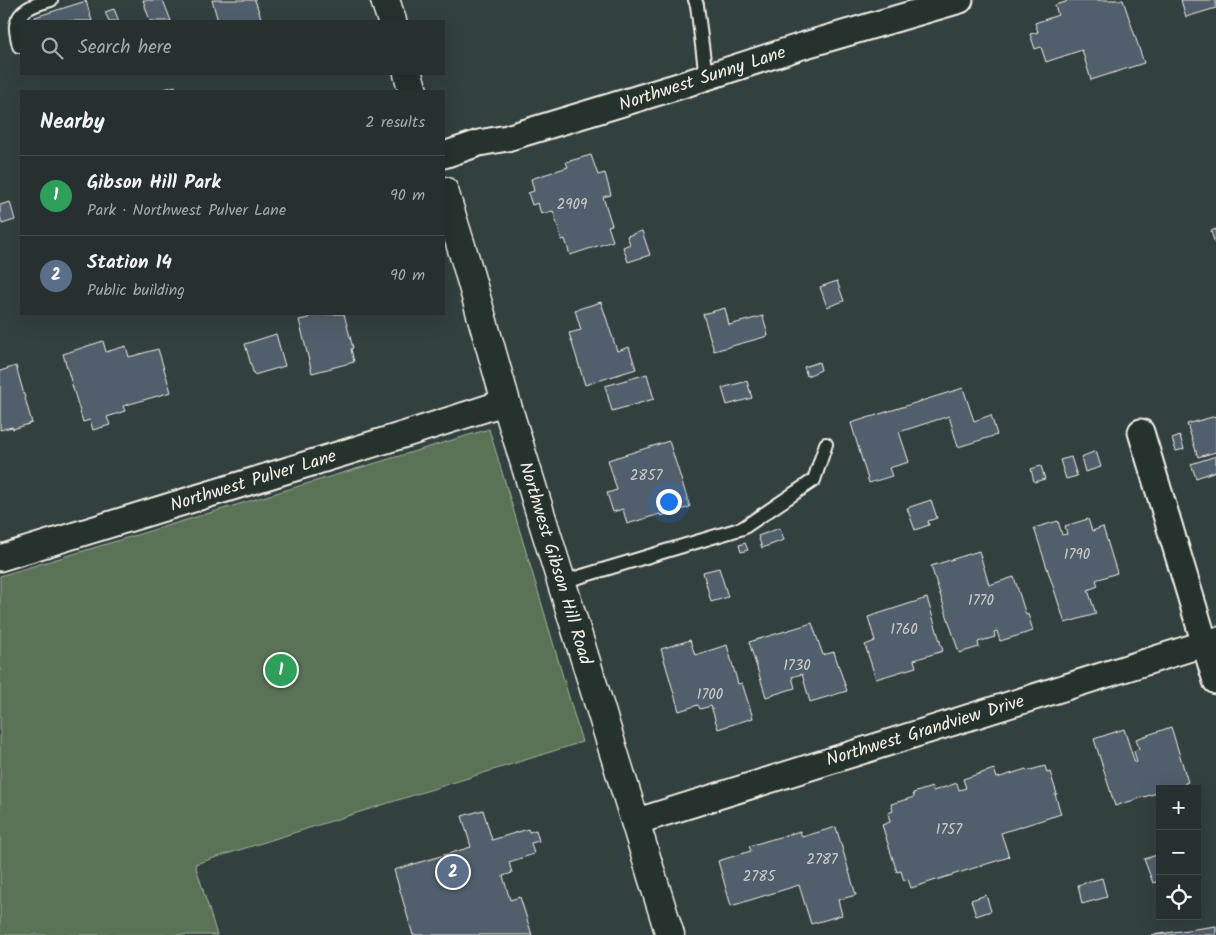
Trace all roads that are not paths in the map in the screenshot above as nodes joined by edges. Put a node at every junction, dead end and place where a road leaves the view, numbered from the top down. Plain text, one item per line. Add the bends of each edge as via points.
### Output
1 (51, 0) edge
2 (385, 0) edge
3 (695, 0) edge
4 (960, 0) edge
5 (392, 20) edge
6 (19, 46) dead end
7 (408, 75) edge
8 (706, 77) junction
9 (413, 90) edge
10 (445, 155) edge
11 (445, 194) edge
12 (506, 402) junction
13 (1141, 432) dead end
14 (826, 444) dead end
15 (0, 558) edge
16 (562, 582) junction
17 (1210, 641) edge
18 (1216, 681) edge
19 (635, 822) junction
20 (670, 935) edge

1 - 6 lane via 21,13 16,26
2 - 5 main road
3 - 8 lane
4 - 8 street, Northwest Sunny Lane
7 - 9 main road
8 - 10 street, Northwest Sunny Lane
11 - 12 main road, Northwest Gibson Hill Road
12 - 15 street, Northwest Pulver Lane
12 - 16 main road, Northwest Gibson Hill Road
13 - 17 street
14 - 16 lane via 814,480 743,528
16 - 19 main road, Northwest Gibson Hill Road
17 - 18 street
17 - 19 street, Northwest Grandview Drive
19 - 20 main road, Northwest Gibson Hill Road

